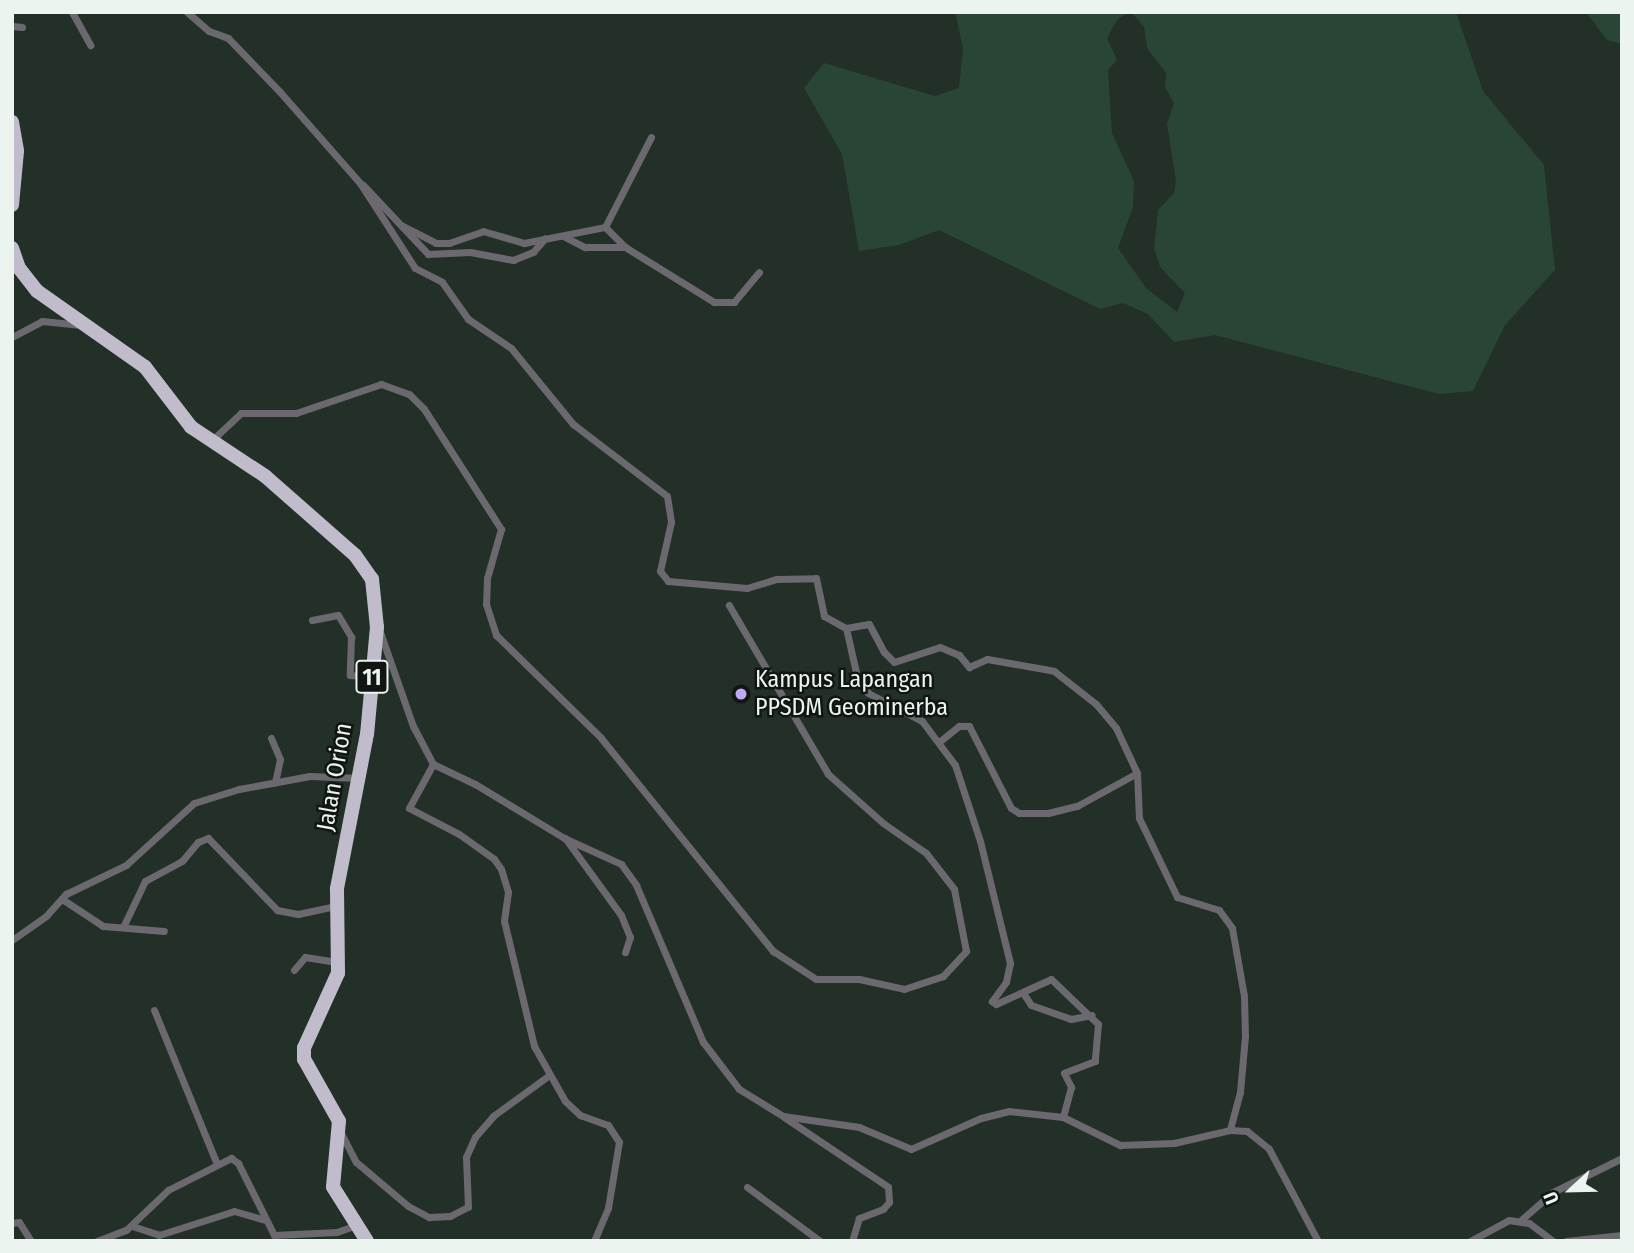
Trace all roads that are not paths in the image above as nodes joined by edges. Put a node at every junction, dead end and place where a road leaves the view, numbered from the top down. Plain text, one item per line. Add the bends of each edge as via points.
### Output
1 (72, 12) edge
2 (187, 12) edge
3 (12, 26) edge
4 (22, 27) dead end
5 (90, 45) dead end
6 (12, 122) edge
7 (651, 137) dead end
8 (359, 183) junction
9 (12, 205) edge
10 (403, 226) junction
11 (605, 227) junction
12 (475, 234) junction
13 (563, 236) junction
14 (545, 238) junction
15 (625, 247) junction
16 (12, 248) edge
17 (461, 254) junction
18 (759, 272) dead end
19 (82, 325) junction
20 (12, 337) edge
21 (210, 442) junction
22 (729, 605) dead end
23 (312, 620) dead end
24 (377, 627) junction
25 (846, 628) junction
26 (372, 677) junction
27 (271, 738) dead end
28 (939, 742) junction
29 (433, 764) junction
30 (1138, 773) junction
31 (360, 778) junction
32 (275, 782) junction
33 (564, 838) junction
34 (62, 899) junction
35 (337, 906) junction
36 (124, 925) junction
37 (164, 931) dead end
38 (12, 940) edge
39 (625, 952) dead end
40 (338, 962) junction
41 (294, 970) dead end
42 (1023, 993) junction
43 (154, 1010) dead end
44 (1092, 1015) junction
45 (548, 1076) junction
46 (783, 1116) junction
47 (1063, 1117) junction
48 (1230, 1129) junction
49 (340, 1131) junction
50 (1622, 1158) edge
51 (217, 1164) junction
52 (747, 1187) dead end
53 (266, 1220) junction
54 (1520, 1221) junction
55 (12, 1223) edge
56 (359, 1224) junction
57 (132, 1226) junction
58 (1622, 1235) edge
59 (31, 1241) edge
60 (97, 1241) edge
61 (367, 1241) edge
62 (594, 1241) edge
63 (820, 1241) edge
64 (852, 1241) edge
65 (1318, 1241) edge
66 (1470, 1241) edge
67 (1553, 1241) edge
68 (1566, 1241) edge

1 - 5 street
2 - 8 street via 209,31 228,38 252,61
3 - 4 street
6 - 9 highway via 17,168
7 - 11 street
8 - 10 street
8 - 25 street via 415,268 442,282 468,319 511,348 573,424 667,496 671,522 660,571 663,577 747,588 777,579 816,578 822,594 819,609
10 - 12 street via 436,243
10 - 17 street via 428,254
11 - 13 street
11 - 15 street
12 - 14 street via 493,231 524,243
12 - 17 street
13 - 14 street
13 - 15 street via 585,247
14 - 17 street via 533,252 513,260
15 - 18 street via 714,302 738,300
16 - 19 highway, Jalan Orion / 11 via 27,281
19 - 20 street via 42,321
19 - 21 highway, Jalan Orion / 11 via 145,367 179,414
21 - 22 street via 241,412 296,414 381,384 409,394 424,409 501,529 486,578 486,604 496,635 601,738 773,951 816,979 859,979 904,989 943,976 965,951 954,889 926,853 883,823 828,774
21 - 24 highway, Jalan Orion / 11 via 265,476 355,555 372,579
23 - 26 street via 338,615 351,637 351,675
24 - 26 highway, Jalan Orion / 11
24 - 29 street via 413,726
25 - 28 street via 857,677 868,693 922,721
25 - 30 street via 869,624 894,662 940,647 959,655 969,667 987,659 1054,671 1096,704 1116,728
26 - 31 highway, Jalan Orion / 11
27 - 32 street via 280,759
28 - 30 street via 959,726 969,726 1011,808 1018,813 1048,813 1077,806
28 - 42 street via 954,765 980,841 1010,963 1006,982 992,1002
29 - 33 street
29 - 45 street via 409,808 459,834 501,869 508,892 504,921 534,1046
30 - 48 street via 1139,818 1177,897 1219,910 1232,928 1244,996 1245,1036 1240,1092
31 - 32 street via 310,776
31 - 35 highway, Jalan Orion / 11
32 - 34 street via 194,803 126,865
33 - 39 street via 621,915 630,937
33 - 46 street via 621,864 636,885 703,1042 739,1089
34 - 36 street via 94,923
34 - 38 street
35 - 36 street via 298,914 277,910 208,838 182,861 145,880
35 - 40 highway, Jalan Orion / 11
36 - 37 street
40 - 41 street via 305,957
40 - 49 highway, Jalan Orion / 11 via 334,985 304,1048 304,1059 333,1105
42 - 44 street via 1031,1005 1071,1019
42 - 44 street via 1051,979
43 - 51 street
44 - 47 street via 1098,1024 1098,1054 1091,1064 1064,1073 1071,1087
45 - 49 street via 493,1116 475,1137 466,1157 468,1207 450,1216 429,1217 408,1206 356,1161
45 - 62 street via 580,1115 608,1125 619,1142 608,1208
46 - 47 street via 859,1127 911,1149 992,1114 1022,1110
46 - 64 street via 888,1187 889,1202 859,1218
47 - 48 street via 1120,1145 1174,1143
48 - 65 street via 1247,1131 1269,1149
49 - 56 highway, Jalan Orion / 11 via 333,1187
50 - 54 street via 1553,1192
51 - 53 street via 231,1158 238,1163
51 - 57 street via 204,1175 167,1191
52 - 63 street
53 - 56 street via 281,1238 337,1232
53 - 57 street via 234,1211 165,1235
54 - 66 street via 1500,1223
54 - 67 street
55 - 59 street via 19,1222
56 - 61 highway, Jalan Orion / 11
57 - 60 street
58 - 68 street

